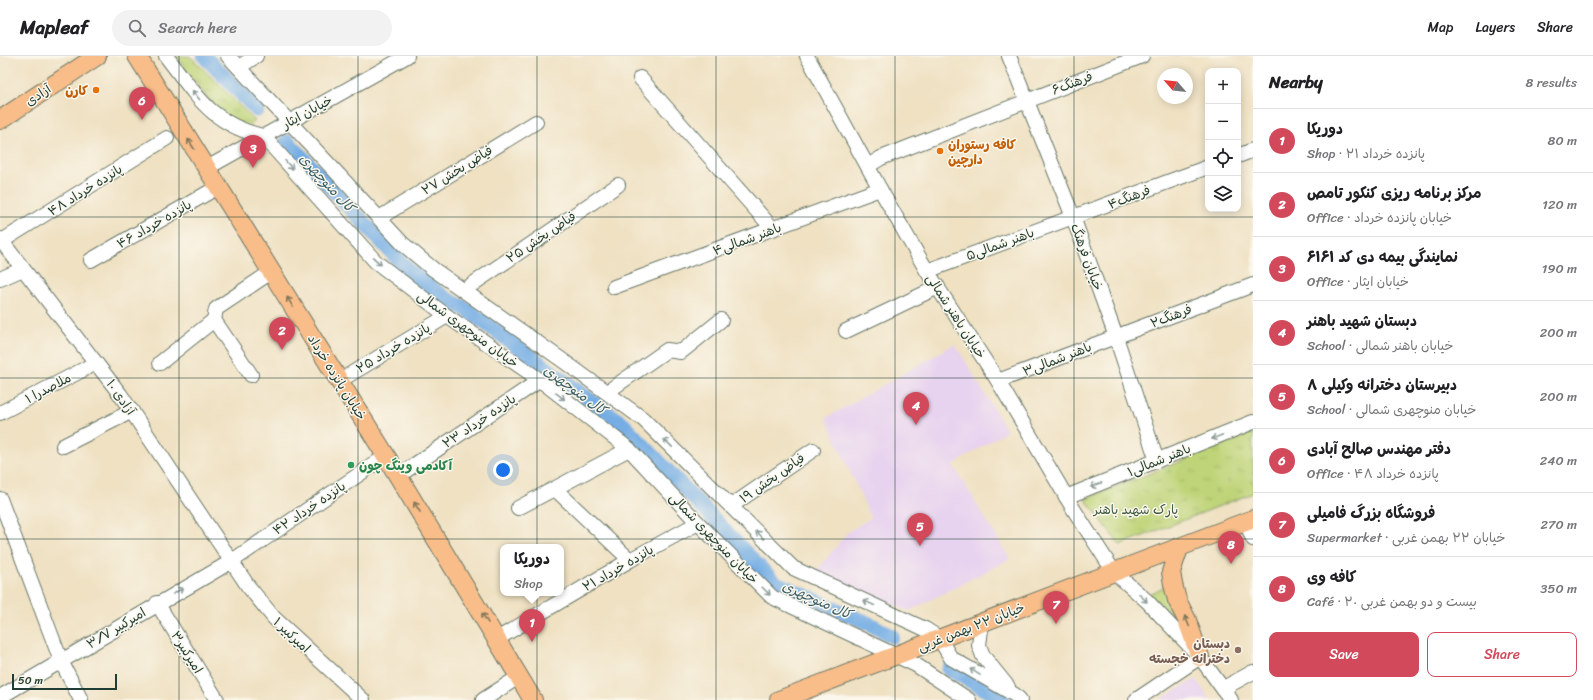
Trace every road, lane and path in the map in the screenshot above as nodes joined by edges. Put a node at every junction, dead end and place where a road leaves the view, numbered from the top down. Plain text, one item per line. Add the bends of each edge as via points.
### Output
1 (96, 56) edge
2 (137, 56) edge
3 (166, 56) edge
4 (228, 56) edge
5 (256, 56) edge
6 (407, 56) edge
7 (807, 56) edge
8 (1009, 56) edge
9 (1141, 56) edge
10 (239, 67) junction
11 (640, 78) dead end
12 (1027, 100) junction
13 (0, 120) edge
14 (288, 122) junction
15 (536, 122) dead end
16 (263, 136) junction
17 (167, 138) dead end
18 (1253, 150) edge
19 (1241, 155) edge
20 (868, 166) junction
21 (207, 168) junction
22 (1205, 168) edge
23 (618, 185) dead end
24 (218, 187) junction
25 (880, 189) junction
26 (379, 218) junction
27 (1073, 218) junction
28 (773, 229) junction
29 (1, 240) edge
30 (91, 260) dead end
31 (23, 269) junction
32 (927, 271) junction
33 (271, 272) junction
34 (0, 279) edge
35 (1253, 285) edge
36 (614, 287) dead end
37 (938, 287) junction
38 (464, 290) junction
39 (447, 316) junction
40 (214, 320) junction
41 (721, 320) dead end
42 (846, 331) dead end
43 (1116, 337) junction
44 (96, 363) junction
45 (160, 363) dead end
46 (251, 375) dead end
47 (540, 380) junction
48 (339, 381) junction
49 (998, 381) junction
50 (607, 392) junction
51 (132, 411) junction
52 (0, 413) edge
53 (1253, 422) edge
54 (63, 446) dead end
55 (628, 449) junction
56 (813, 450) dead end
57 (386, 456) junction
58 (1157, 461) junction
59 (398, 476) junction
60 (555, 489) junction
61 (1066, 497) junction
62 (0, 499) edge
63 (731, 506) junction
64 (518, 508) dead end
65 (1249, 521) edge
66 (698, 523) junction
67 (1253, 539) edge
68 (1179, 548) junction
69 (630, 560) junction
70 (232, 561) junction
71 (1114, 572) junction
72 (157, 604) junction
73 (982, 622) junction
74 (939, 638) junction
75 (497, 639) junction
76 (897, 656) junction
77 (1200, 657) junction
78 (61, 661) junction
79 (1253, 672) edge
80 (520, 676) junction
81 (1224, 688) junction
82 (0, 697) edge
83 (532, 698) edge
84 (1017, 698) edge
85 (784, 699) edge
86 (81, 700) edge
87 (217, 700) edge
88 (363, 700) edge
89 (483, 700) edge
90 (969, 700) edge
91 (1136, 700) edge
92 (1232, 700) edge

1 - 13 main road, آزادی
21 -> 2 main road, خیابان پانزده خرداد
16 -> 3 street via 246,132 227,123 205,107
4 - 10 street
5 - 10 street
6 - 14 street, خیابان ایثار
7 - 20 street, خیابان باهنر شمالی
8 - 12 street, خیابان فرهنگ
9 - 12 street, فرهنگ۶
10 - 14 street
11 - 28 street
12 - 20 street, فرهنگ۶ via 881,158
12 - 27 street, خیابان فرهنگ
14 - 16 street, خیابان ایثار
14 - 26 street
15 - 26 street, فیاض بخش ۲۷
16 - 21 street, خیابان ایثار
16 -> 39 street, خیابان منوچهری شمالی via 376,262
17 - 29 street, پانزده خرداد ۴۸
18 - 19 street
20 - 25 street, خیابان باهنر شمالی
21 - 24 main road, خیابان پانزده خرداد
22 - 27 street, فرهنگ۴
23 - 38 street, فیاض بخش ۲۵
24 - 30 street, پانزده خرداد ۴۶
24 - 33 main road, خیابان پانزده خرداد
25 - 28 street, باهنر شمالی۴
25 - 32 street, خیابان باهنر شمالی
26 - 38 street via 403,244
27 - 32 street, باهنر شمالی۵
27 - 43 street, خیابان فرهنگ
28 - 36 street, باهنر شمالی۴
29 - 31 street, آزادی ۱۰
31 - 34 street
31 - 44 street, آزادی ۱۰
32 - 37 street, خیابان باهنر شمالی
33 - 40 street via 216,309
48 -> 33 main road, خیابان پانزده خرداد
35 - 43 street, فرهنگ۲
37 - 42 street
37 - 49 street, خیابان باهنر شمالی
38 - 50 street
39 - 47 street, خیابان منوچهری شمالی
39 - 48 street, پانزده خرداد ۲۵
40 - 45 street
40 - 46 street
41 - 50 street via 681,352 667,350
43 - 49 street, باهنر شمالی۳
43 - 58 street, خیابان فرهنگ
44 - 51 street, آزادی ۱۰
44 - 52 street, ملاصدرا ۱
47 -> 55 street, خیابان منوچهری شمالی
47 - 59 street, پانزده خرداد ۲۳
48 - 57 main road, خیابان پانزده خرداد
49 - 61 street, خیابان باهنر شمالی
63 -> 50 street via 643,419
51 - 54 street
51 - 70 street, آزادی ۱۰
53 -> 58 street, باهنر شمالی۱
55 - 60 street
55 - 66 street, خیابان منوچهری شمالی
56 - 63 street, فیاض بخش ۱۹
57 - 59 main road, خیابان پانزده خرداد
57 - 70 street, پانزده خرداد ۴۲
58 -> 61 street, باهنر شمالی۱
75 -> 59 main road, خیابان پانزده خرداد
60 - 64 street
60 - 69 street
61 - 71 street, خیابان باهنر شمالی
62 - 78 street
74 -> 63 street via 925,628 793,568
65 - 67 street
65 - 68 main road, خیابان ۲۲ بهمن غربی
66 - 69 street, پانزده خرداد ۲۱
66 -> 76 street, خیابان منوچهری شمالی via 772,597
68 - 71 main road, خیابان ۲۲ بهمن غربی
77 -> 68 main road via 1173,584 1171,572
69 - 75 street, پانزده خرداد ۲۱
72 -> 70 street, امیرکبیر ۳/۷
70 - 88 street, امیرکبیر ۱ via 274,618
71 - 73 main road, خیابان ۲۲ بهمن غربی
71 -> 77 street, خیابان باهنر شمالی via 1142,596
72 - 78 street, امیرکبیر ۳/۷
72 - 87 street, امیرکبیر۳
73 - 74 main road, خیابان ۲۲ بهمن غربی
73 - 84 street via 979,645 983,656
74 - 76 main road, خیابان ۲۲ بهمن غربی
84 -> 74 street via 951,658
75 - 80 main road, خیابان پانزده خرداد
76 - 85 main road, خیابان ۲۲ بهمن غربی
76 - 90 street, خیابان منوچهری شمالی via 921,668
77 - 81 street, خیابان باهنر شمالی
77 - 91 street
78 - 82 street, امیرکبیر ۳/۷
78 - 86 street
79 - 81 street
80 - 83 main road, خیابان پانزده خرداد
80 - 89 street
81 - 92 street, خیابان باهنر شمالی

